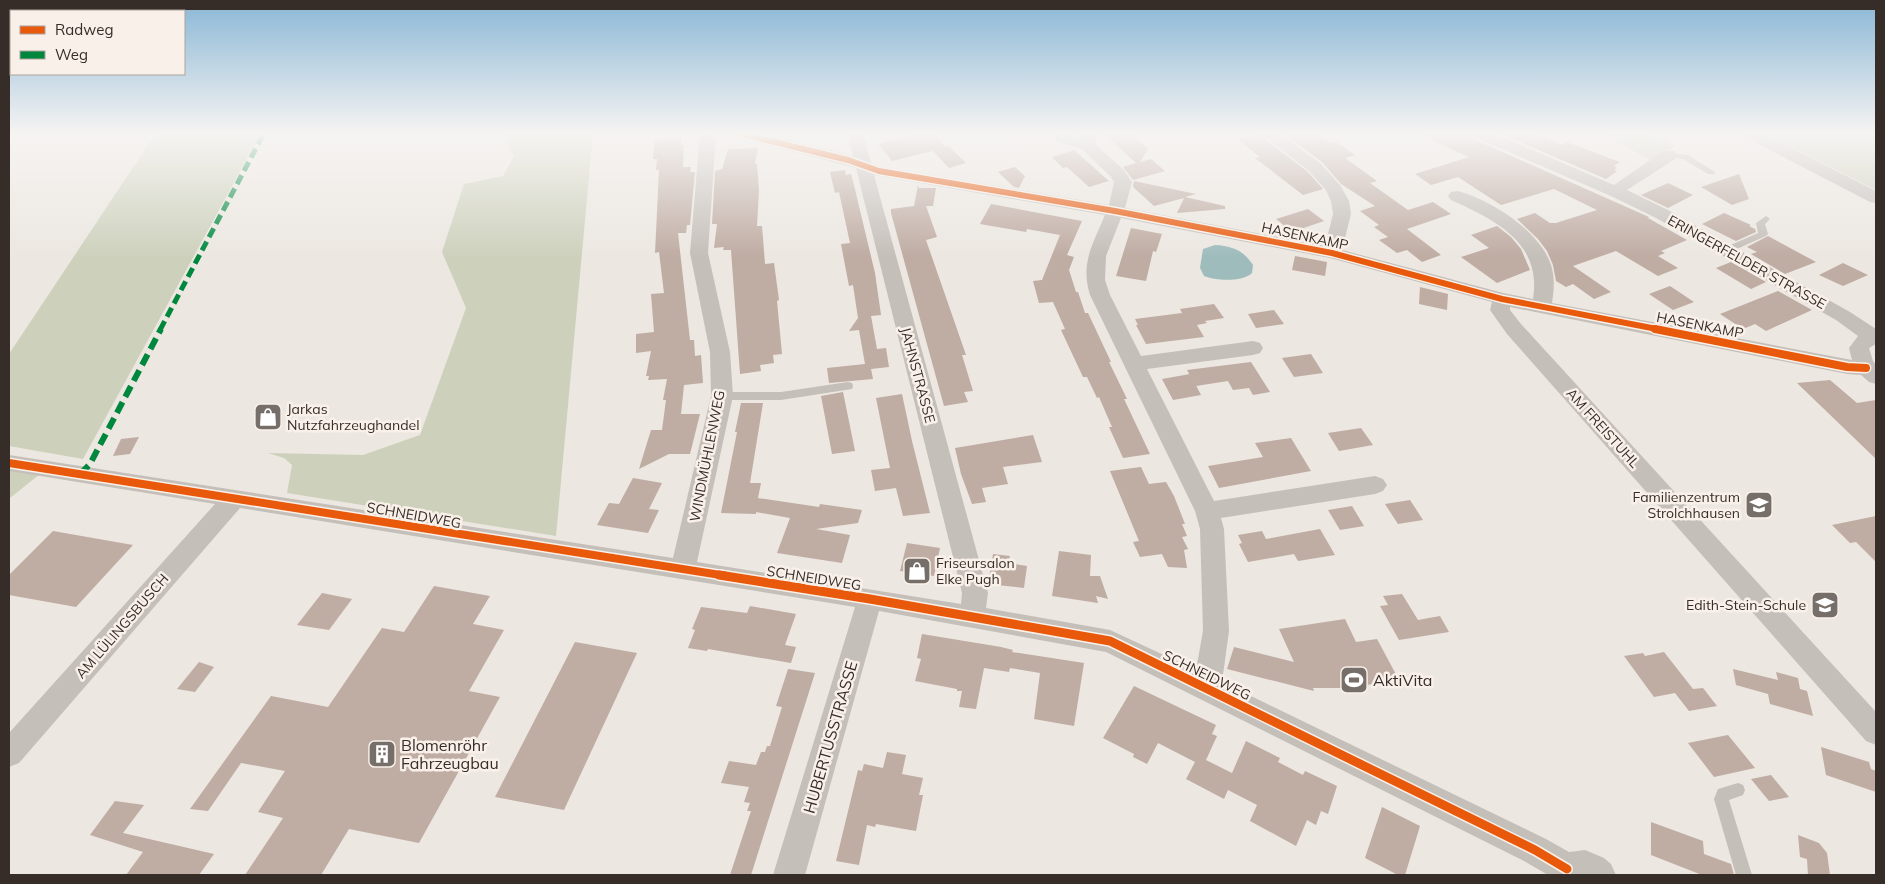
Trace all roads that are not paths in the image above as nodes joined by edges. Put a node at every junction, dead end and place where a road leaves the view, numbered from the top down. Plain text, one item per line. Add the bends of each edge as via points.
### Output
1 (705, 174) edge
2 (865, 174) edge
3 (893, 174) edge
4 (1118, 174) edge
5 (1322, 174) edge
6 (1574, 174) edge
7 (1640, 174) edge
8 (1829, 174) edge
9 (1617, 192) junction
10 (1457, 196) dead end
11 (1876, 198) edge
12 (1115, 211) junction
13 (1766, 220) dead end
14 (1727, 250) junction
15 (1332, 253) junction
16 (1502, 298) junction
17 (1542, 306) junction
18 (1875, 337) edge
19 (1253, 348) dead end
20 (1134, 364) junction
21 (1871, 372) edge
22 (848, 386) dead end
23 (722, 396) junction
24 (9, 463) edge
25 (1375, 484) dead end
26 (235, 498) junction
27 (1207, 511) junction
28 (683, 570) junction
29 (870, 599) junction
30 (972, 617) junction
31 (1207, 689) junction
32 (1876, 732) edge
33 (9, 754) edge
34 (1738, 790) dead end
35 (1566, 872) edge
36 (789, 875) edge
37 (1600, 875) edge
38 (1744, 875) edge

1 - 23 street, WINDMÜHLENWEG via 699,253 720,352
2 - 30 street, JAHNSTRASSE via 975,594
3 - 12 street, HASENKAMP
4 - 12 street via 1122,193
5 - 15 street via 1336,190 1342,214
6 - 9 street, ERINGERFELDER STRASSE
7 - 9 street
8 - 11 street
9 - 14 street, ERINGERFELDER STRASSE
10 - 17 street via 1502,219 1529,242 1537,253 1545,280
12 - 15 street, HASENKAMP
12 - 20 street via 1097,256 1095,280
13 - 14 lane via 1760,223 1763,234
14 - 18 street, ERINGERFELDER STRASSE
15 - 16 street, HASENKAMP
16 - 17 street, HASENKAMP
16 - 32 street, AM FREISTUHL via 1500,310 1514,329
17 - 21 street, HASENKAMP
18 - 21 street via 1864,341 1859,348 1860,357
19 - 20 street
20 - 27 street
22 - 23 lane via 781,396
23 - 28 street, WINDMÜHLENWEG
24 - 26 street, SCHNEIDWEG
25 - 27 street
26 - 28 street, SCHNEIDWEG
26 - 33 street, AM LÜLINGSBUSCH
27 - 31 street via 1212,529 1216,631
28 - 29 street, SCHNEIDWEG
29 - 30 street, SCHNEIDWEG
29 - 36 street, HUBERTUSSTRASSE
30 - 31 street, SCHNEIDWEG via 1110,641
31 - 35 street, SCHNEIDWEG via 1535,850
34 - 38 lane via 1723,794 1720,800
35 - 37 street, SCHNEIDWEG via 1575,864 1586,866

